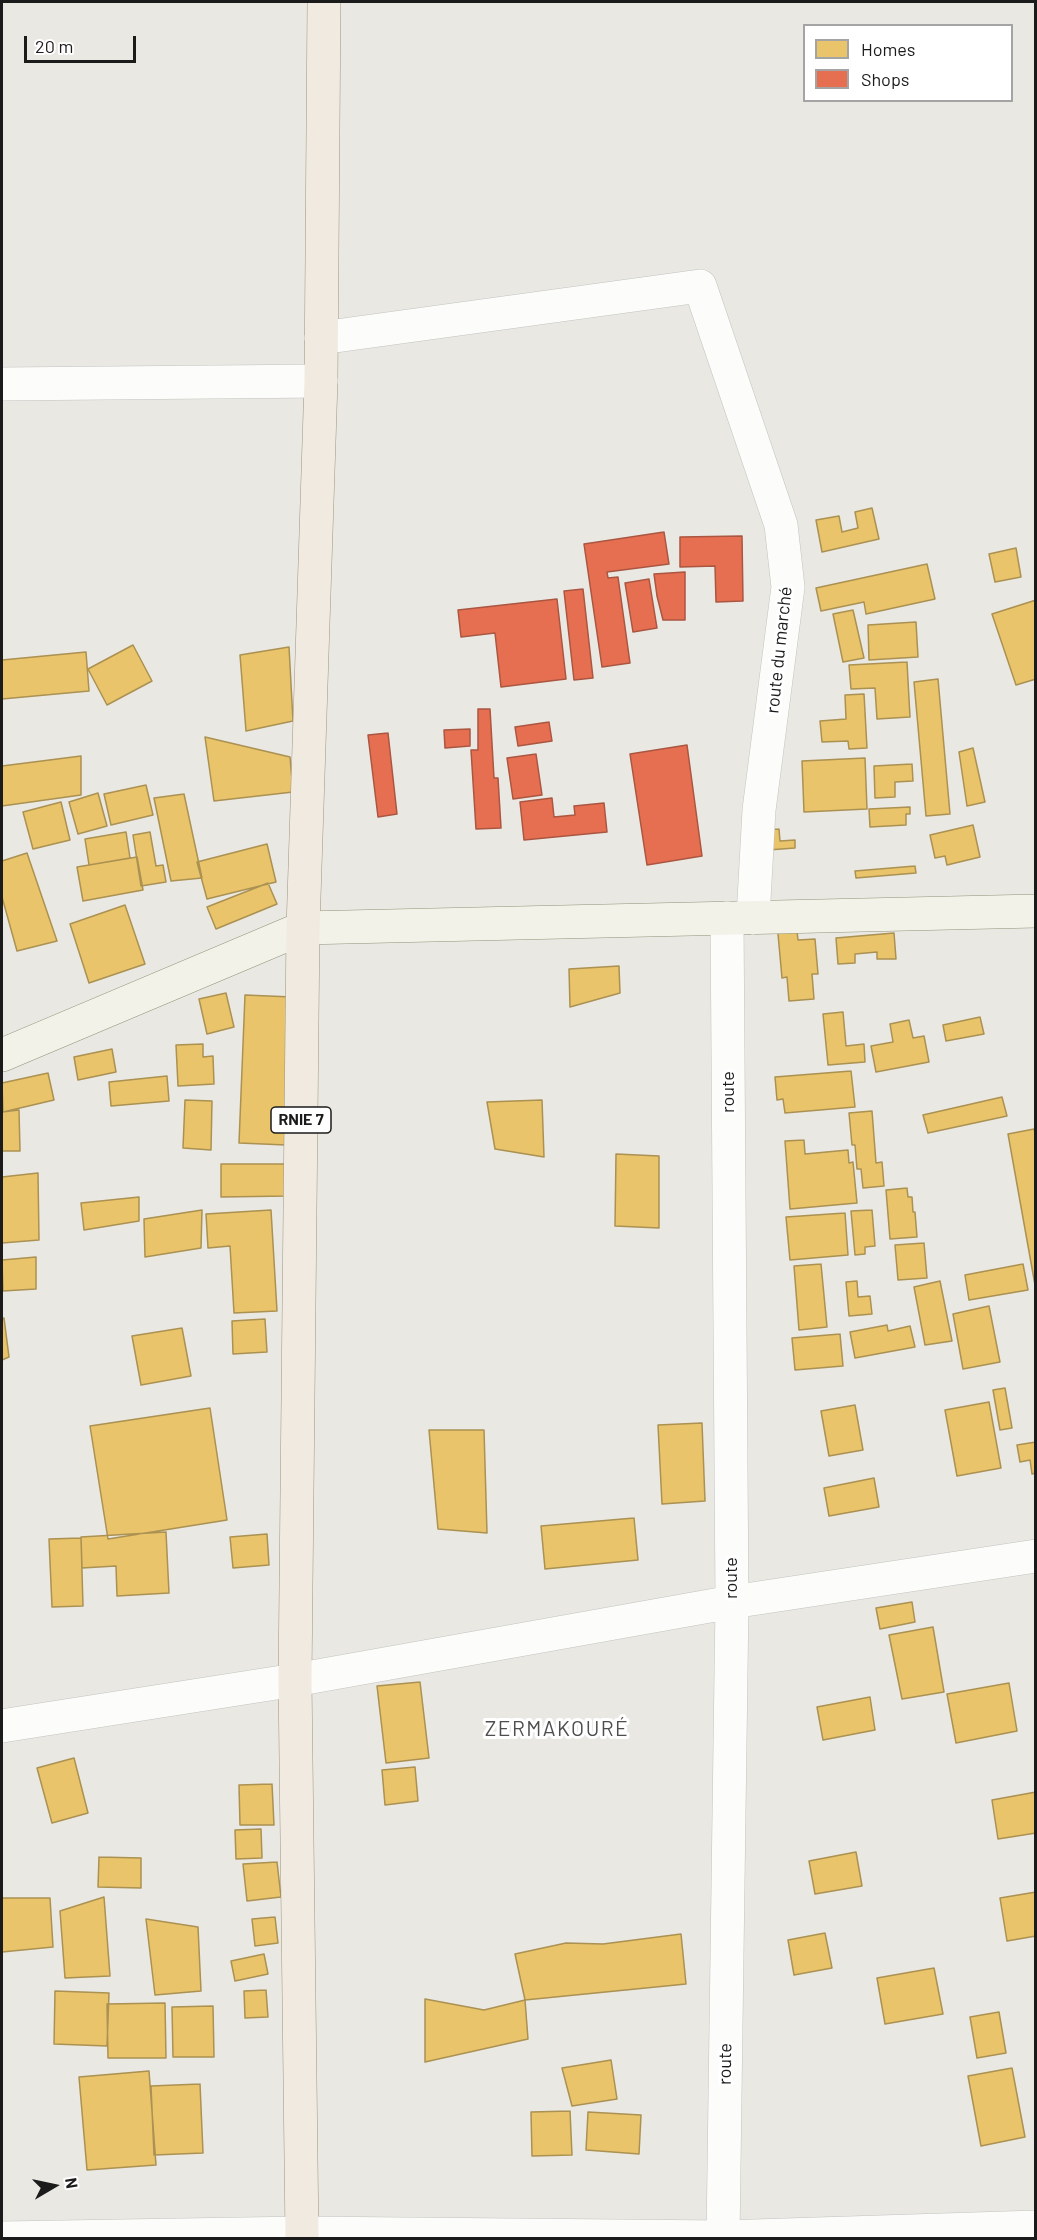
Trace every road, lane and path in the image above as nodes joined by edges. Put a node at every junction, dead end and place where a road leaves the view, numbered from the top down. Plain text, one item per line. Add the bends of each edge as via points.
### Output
1 (324, 2) edge
2 (321, 338) junction
3 (321, 381) junction
4 (2, 384) edge
5 (1035, 911) edge
6 (740, 918) junction
7 (303, 928) junction
8 (2, 1055) edge
9 (1035, 1556) edge
10 (732, 1602) junction
11 (295, 1680) junction
12 (2, 1726) edge
13 (1035, 2227) edge
14 (302, 2236) edge
15 (723, 2237) edge
16 (2, 2238) edge

1 - 2 main road, RNIE 7
2 - 3 main road, RNIE 7
2 - 6 street, route du marché via 700,286 781,525 788,587 759,810
3 - 4 street
3 - 7 main road, RNIE 7
5 - 6 street
6 - 7 street
6 - 10 street, route
7 - 8 street
7 - 11 main road, RNIE 7
9 - 10 street
10 - 11 street
10 - 15 street, route
11 - 12 street
11 - 14 main road, RNIE 7
13 - 15 street
14 - 15 street
14 - 16 street

